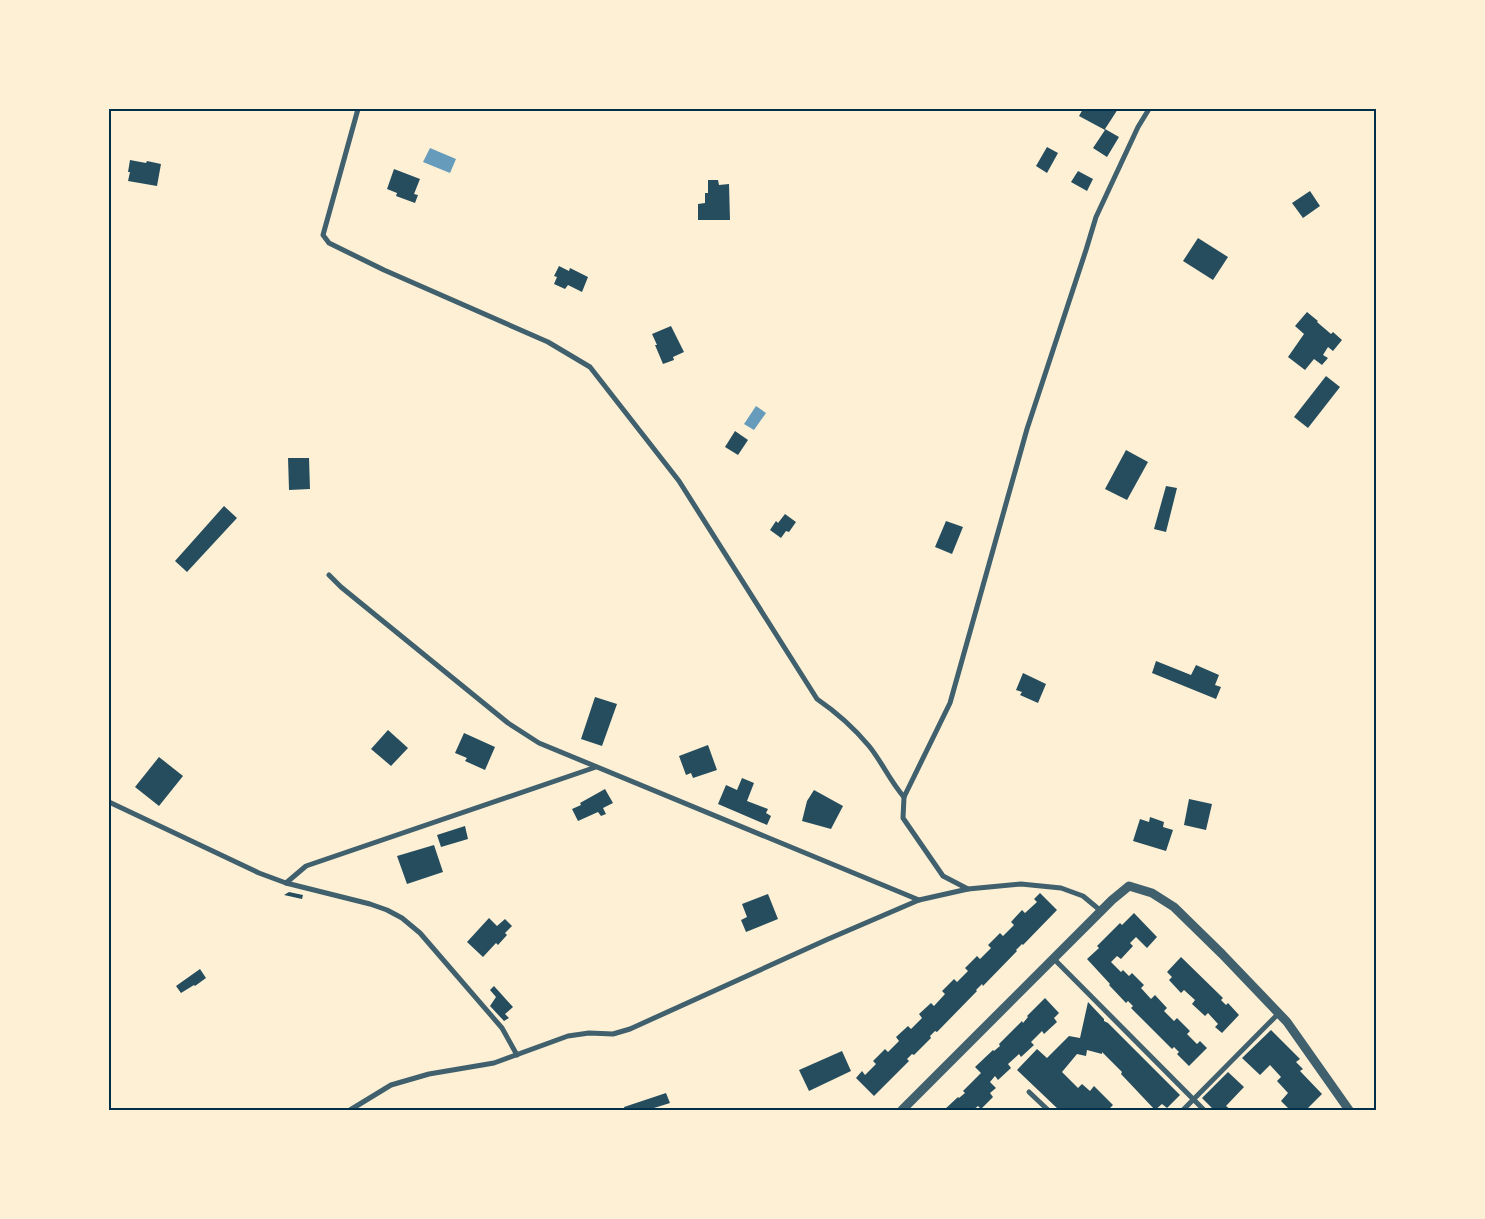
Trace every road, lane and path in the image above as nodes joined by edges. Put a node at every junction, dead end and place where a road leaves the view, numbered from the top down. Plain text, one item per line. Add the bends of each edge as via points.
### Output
1 (358, 109) edge
2 (1149, 109) edge
3 (329, 575) dead end
4 (596, 766) junction
5 (904, 797) junction
6 (109, 802) edge
7 (286, 883) junction
8 (968, 888) junction
9 (919, 900) junction
10 (1101, 911) junction
11 (1054, 959) junction
12 (1278, 1014) junction
13 (516, 1055) junction
14 (1030, 1092) dead end
15 (1194, 1100) junction
16 (350, 1110) edge
17 (902, 1110) edge
18 (1048, 1110) edge
19 (1183, 1110) edge
20 (1204, 1110) edge
21 (1349, 1110) edge

1 - 5 street via 323,235 325,239 384,270 548,342 590,367 679,481 817,699 836,712 870,746
2 - 5 street via 1096,216 1027,428 950,703
3 - 4 street via 508,724 539,743
4 - 7 street via 306,866
4 - 9 street
5 - 8 street via 903,818 943,876
6 - 7 street via 258,873
7 - 13 street via 370,904 402,918 420,933 502,1028
8 - 9 street
8 - 10 street via 1021,884 1061,888 1083,896
9 - 13 street via 630,1029 614,1034 568,1036
10 - 11 street
10 - 12 street via 1130,886 1152,893 1174,907
11 - 15 street
11 - 17 street
12 - 15 street
12 - 21 street
13 - 16 street via 494,1063 428,1074 392,1085
14 - 18 street
15 - 19 street
15 - 20 street

